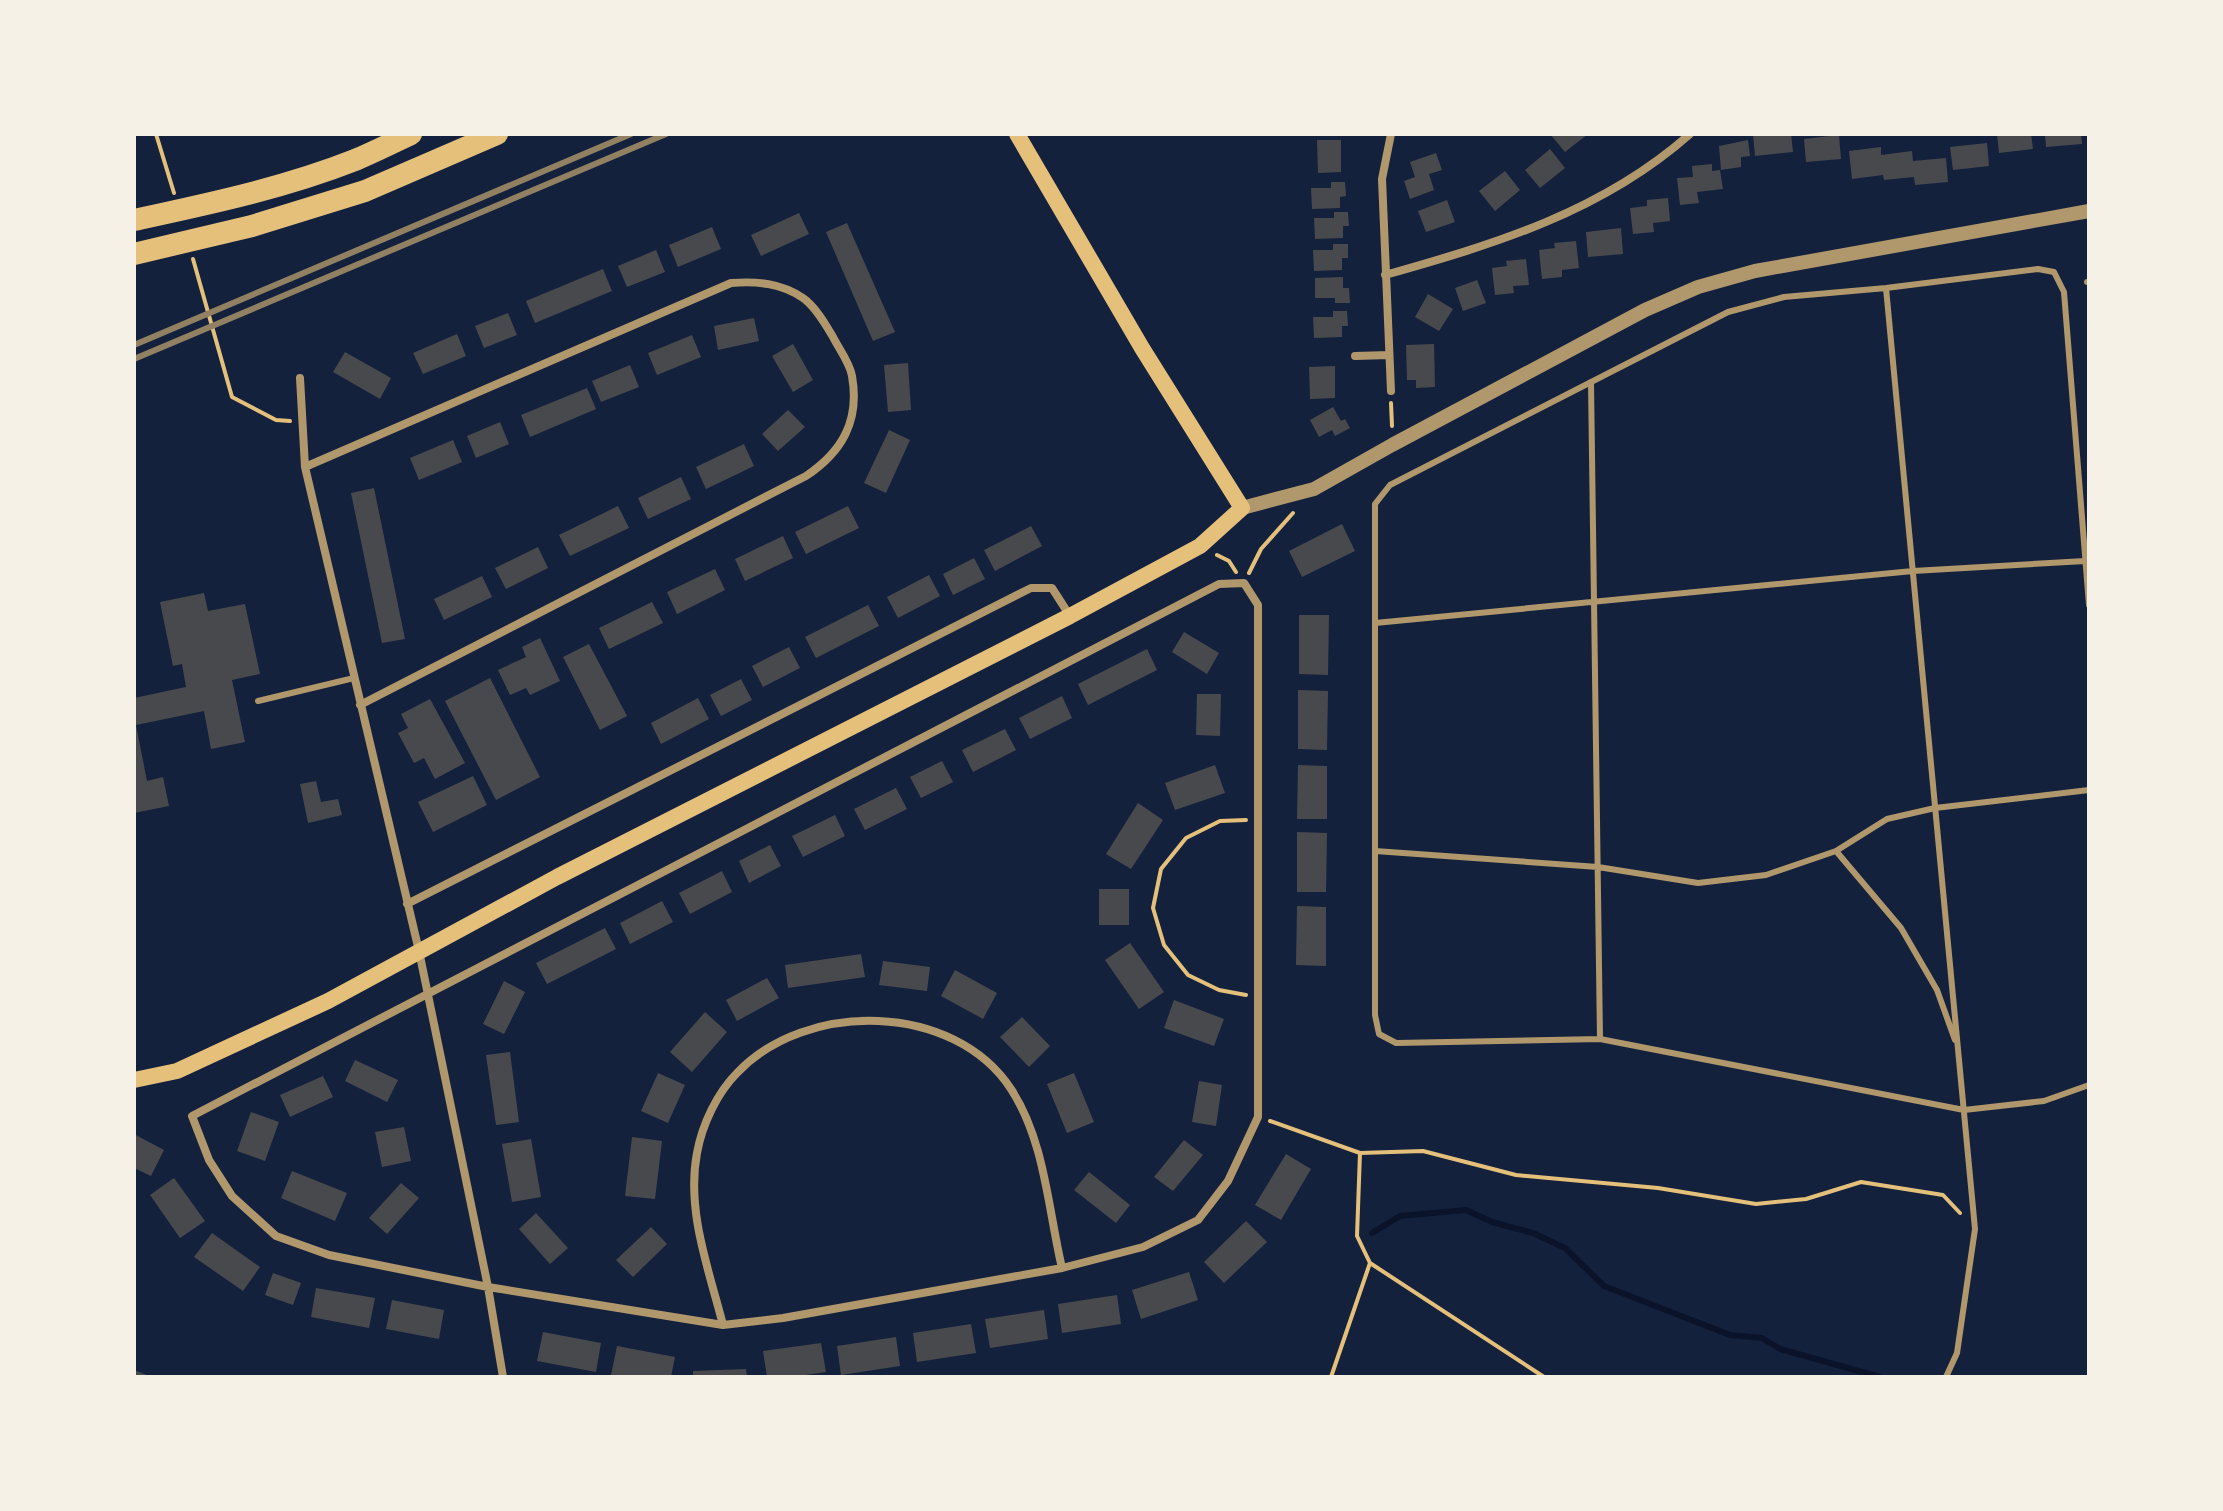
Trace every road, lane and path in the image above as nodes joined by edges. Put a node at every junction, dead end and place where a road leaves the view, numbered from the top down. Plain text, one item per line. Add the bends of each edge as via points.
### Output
1 (156, 134) edge
2 (411, 134) edge
3 (497, 134) edge
4 (1017, 134) edge
5 (1391, 134) edge
6 (1690, 134) edge
7 (160, 142) dead end
8 (2089, 211) edge
9 (134, 220) edge
10 (134, 254) edge
11 (1385, 275) junction
12 (1886, 288) junction
13 (219, 353) dead end
14 (1389, 355) junction
15 (1355, 356) dead end
16 (300, 378) dead end
17 (1591, 382) junction
18 (1391, 391) joint
19 (301, 421) junction
20 (1392, 445) junction
21 (305, 467) junction
22 (1314, 489) junction
23 (1242, 508) junction
24 (1200, 546) junction
25 (2085, 561) junction
26 (1913, 571) junction
27 (1244, 583) junction
28 (1594, 603) junction
29 (2089, 605) edge
30 (1070, 616) junction
31 (1375, 623) junction
32 (354, 678) junction
33 (258, 701) dead end
34 (360, 705) junction
35 (2089, 790) edge
36 (1935, 808) junction
37 (1258, 820) junction
38 (1375, 851) junction
39 (1836, 851) junction
40 (1598, 867) junction
41 (407, 904) junction
42 (419, 951) junction
43 (426, 994) junction
44 (1257, 997) junction
45 (1600, 1039) junction
46 (1959, 1051) junction
47 (134, 1080) edge
48 (2089, 1085) edge
49 (1964, 1110) junction
50 (1258, 1117) junction
51 (1360, 1153) junction
52 (1975, 1229) junction
53 (1370, 1263) junction
54 (1062, 1268) junction
55 (488, 1287) junction
56 (723, 1325) junction
57 (503, 1377) edge
58 (1331, 1377) edge
59 (1544, 1377) edge
60 (1946, 1377) edge

1 - 7 path
2 - 9 highway via 300,178
3 - 10 highway via 365,191 252,226
4 - 23 main road
5 - 11 street via 1382,179
6 - 11 street via 1600,199 1484,247
8 - 20 street via 1755,271 1698,287
11 - 14 street
12 - 17 lane via 1784,297 1728,312
12 - 25 lane via 2038,269 2054,272 2064,292
12 - 26 lane
13 - 19 path via 232,397 276,420
14 - 15 street
14 - 18 street
16 - 19 street
17 - 28 lane
17 - 31 lane via 1390,485 1375,504
18 - 20 path
19 - 21 street
20 - 22 street
21 - 32 street
21 - 34 street via 731,283 760,281 805,299 852,373 854,404 841,445 826,463
22 - 23 street
22 - 27 path via 1261,549
23 - 24 main road
24 - 27 path via 1229,561
24 - 30 main road
25 - 26 lane
25 - 29 lane
26 - 28 lane
26 - 36 lane
27 - 37 street via 1258,605
27 - 43 street via 1219,584
28 - 31 lane
28 - 40 lane
30 - 41 street via 1052,588 1031,588
30 - 42 main road
31 - 38 lane
32 - 33 lane
32 - 34 street
34 - 41 street
35 - 36 lane
36 - 39 lane via 1887,819
36 - 46 lane
37 - 44 street
37 - 44 path via 1220,821 1186,838 1161,869 1153,908 1164,945 1188,975 1219,990
38 - 40 lane
38 - 45 lane via 1379,1034 1396,1043
39 - 40 lane via 1766,875 1698,883
39 - 46 lane via 1901,928 1937,990
40 - 45 lane
41 - 42 street
42 - 43 street
42 - 47 main road via 328,1001 177,1071
43 - 55 street
43 - 55 street via 192,1116 209,1160 232,1196 276,1236 329,1255
44 - 50 street
45 - 49 lane
46 - 49 lane
48 - 49 lane via 2044,1101
49 - 52 lane
50 - 51 path
50 - 54 street via 1228,1181 1198,1220 1143,1247
51 - 52 path via 1423,1151 1516,1175 1658,1188 1756,1204 1806,1199 1861,1182 1943,1195
51 - 53 path via 1357,1236
52 - 60 lane via 1957,1353
53 - 58 path
53 - 59 path
54 - 56 street
54 - 56 street via 1030,1123 995,1069 926,1028 871,1020 831,1024 765,1050 737,1073 715,1102 697,1152 696,1221
55 - 56 street
55 - 57 street

